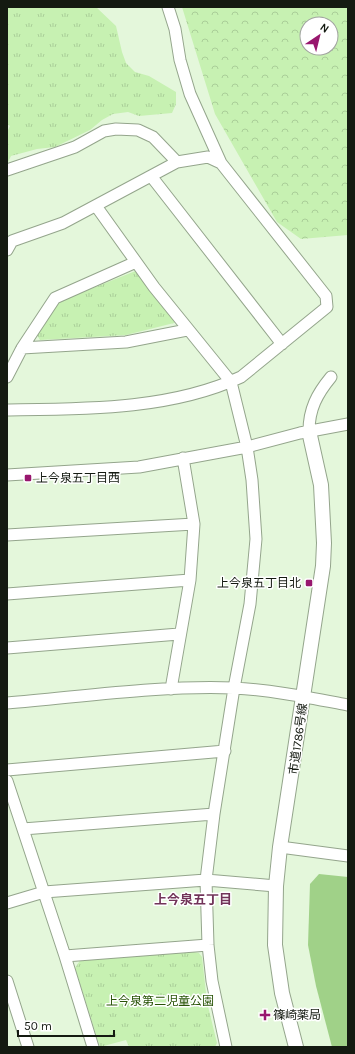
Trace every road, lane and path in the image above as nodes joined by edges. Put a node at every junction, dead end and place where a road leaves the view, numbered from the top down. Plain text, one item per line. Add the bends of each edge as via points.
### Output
1 (168, 7) edge
2 (177, 162) junction
3 (221, 163) junction
4 (7, 170) edge
5 (151, 176) junction
6 (96, 206) junction
7 (7, 250) edge
8 (136, 262) junction
9 (188, 330) junction
10 (282, 344) junction
11 (22, 348) junction
12 (7, 377) edge
13 (331, 377) dead end
14 (231, 382) junction
15 (7, 410) edge
16 (348, 424) edge
17 (309, 431) junction
18 (247, 447) junction
19 (183, 458) junction
20 (7, 475) edge
21 (194, 524) junction
22 (7, 536) edge
23 (190, 580) junction
24 (7, 594) edge
25 (179, 634) junction
26 (7, 648) edge
27 (234, 688) junction
28 (171, 689) junction
29 (304, 697) junction
30 (7, 703) edge
31 (348, 705) edge
32 (225, 751) junction
33 (7, 770) edge
34 (7, 781) edge
35 (214, 814) junction
36 (23, 829) junction
37 (280, 847) junction
38 (348, 855) edge
39 (206, 880) junction
40 (276, 886) junction
41 (44, 892) junction
42 (7, 903) edge
43 (208, 945) junction
44 (65, 956) junction
45 (7, 981) edge
46 (28, 1047) edge
47 (93, 1047) edge
48 (226, 1047) edge
49 (296, 1047) edge

1 - 3 street via 190,94
2 - 3 street via 208,157
2 - 4 street via 153,137 138,130 116,129 104,131 75,147
2 - 5 street
3 - 10 street via 326,296 327,308
5 - 6 street
5 - 10 street
6 - 7 street via 64,223 12,242
6 - 8 street
8 - 9 street
8 - 11 street via 56,298
9 - 11 street via 126,342
9 - 14 street
10 - 14 street
11 - 12 street
13 - 17 street via 311,409
14 - 15 street via 195,393 136,405 88,409
14 - 18 street
16 - 17 street
17 - 18 street
17 - 29 street, 市道1786号線 via 321,485 324,542 320,591
18 - 19 street
18 - 27 street via 256,539 250,604
19 - 20 street via 139,467
19 - 21 street
21 - 22 street
21 - 23 street
23 - 24 street
23 - 25 street
25 - 26 street
25 - 28 street
27 - 28 street
27 - 29 street
27 - 32 street
28 - 30 street
29 - 31 street
29 - 37 street, 市道1786号線
32 - 33 street
32 - 35 street
34 - 36 street
35 - 36 street
35 - 39 street
36 - 41 street
37 - 38 street
37 - 40 street, 市道1786号線
39 - 40 street
39 - 41 street
39 - 43 street
40 - 49 street, 市道1786号線 via 277,959 282,993
41 - 42 street
41 - 44 street
43 - 44 street
43 - 48 street via 212,981
44 - 47 street
45 - 46 street

